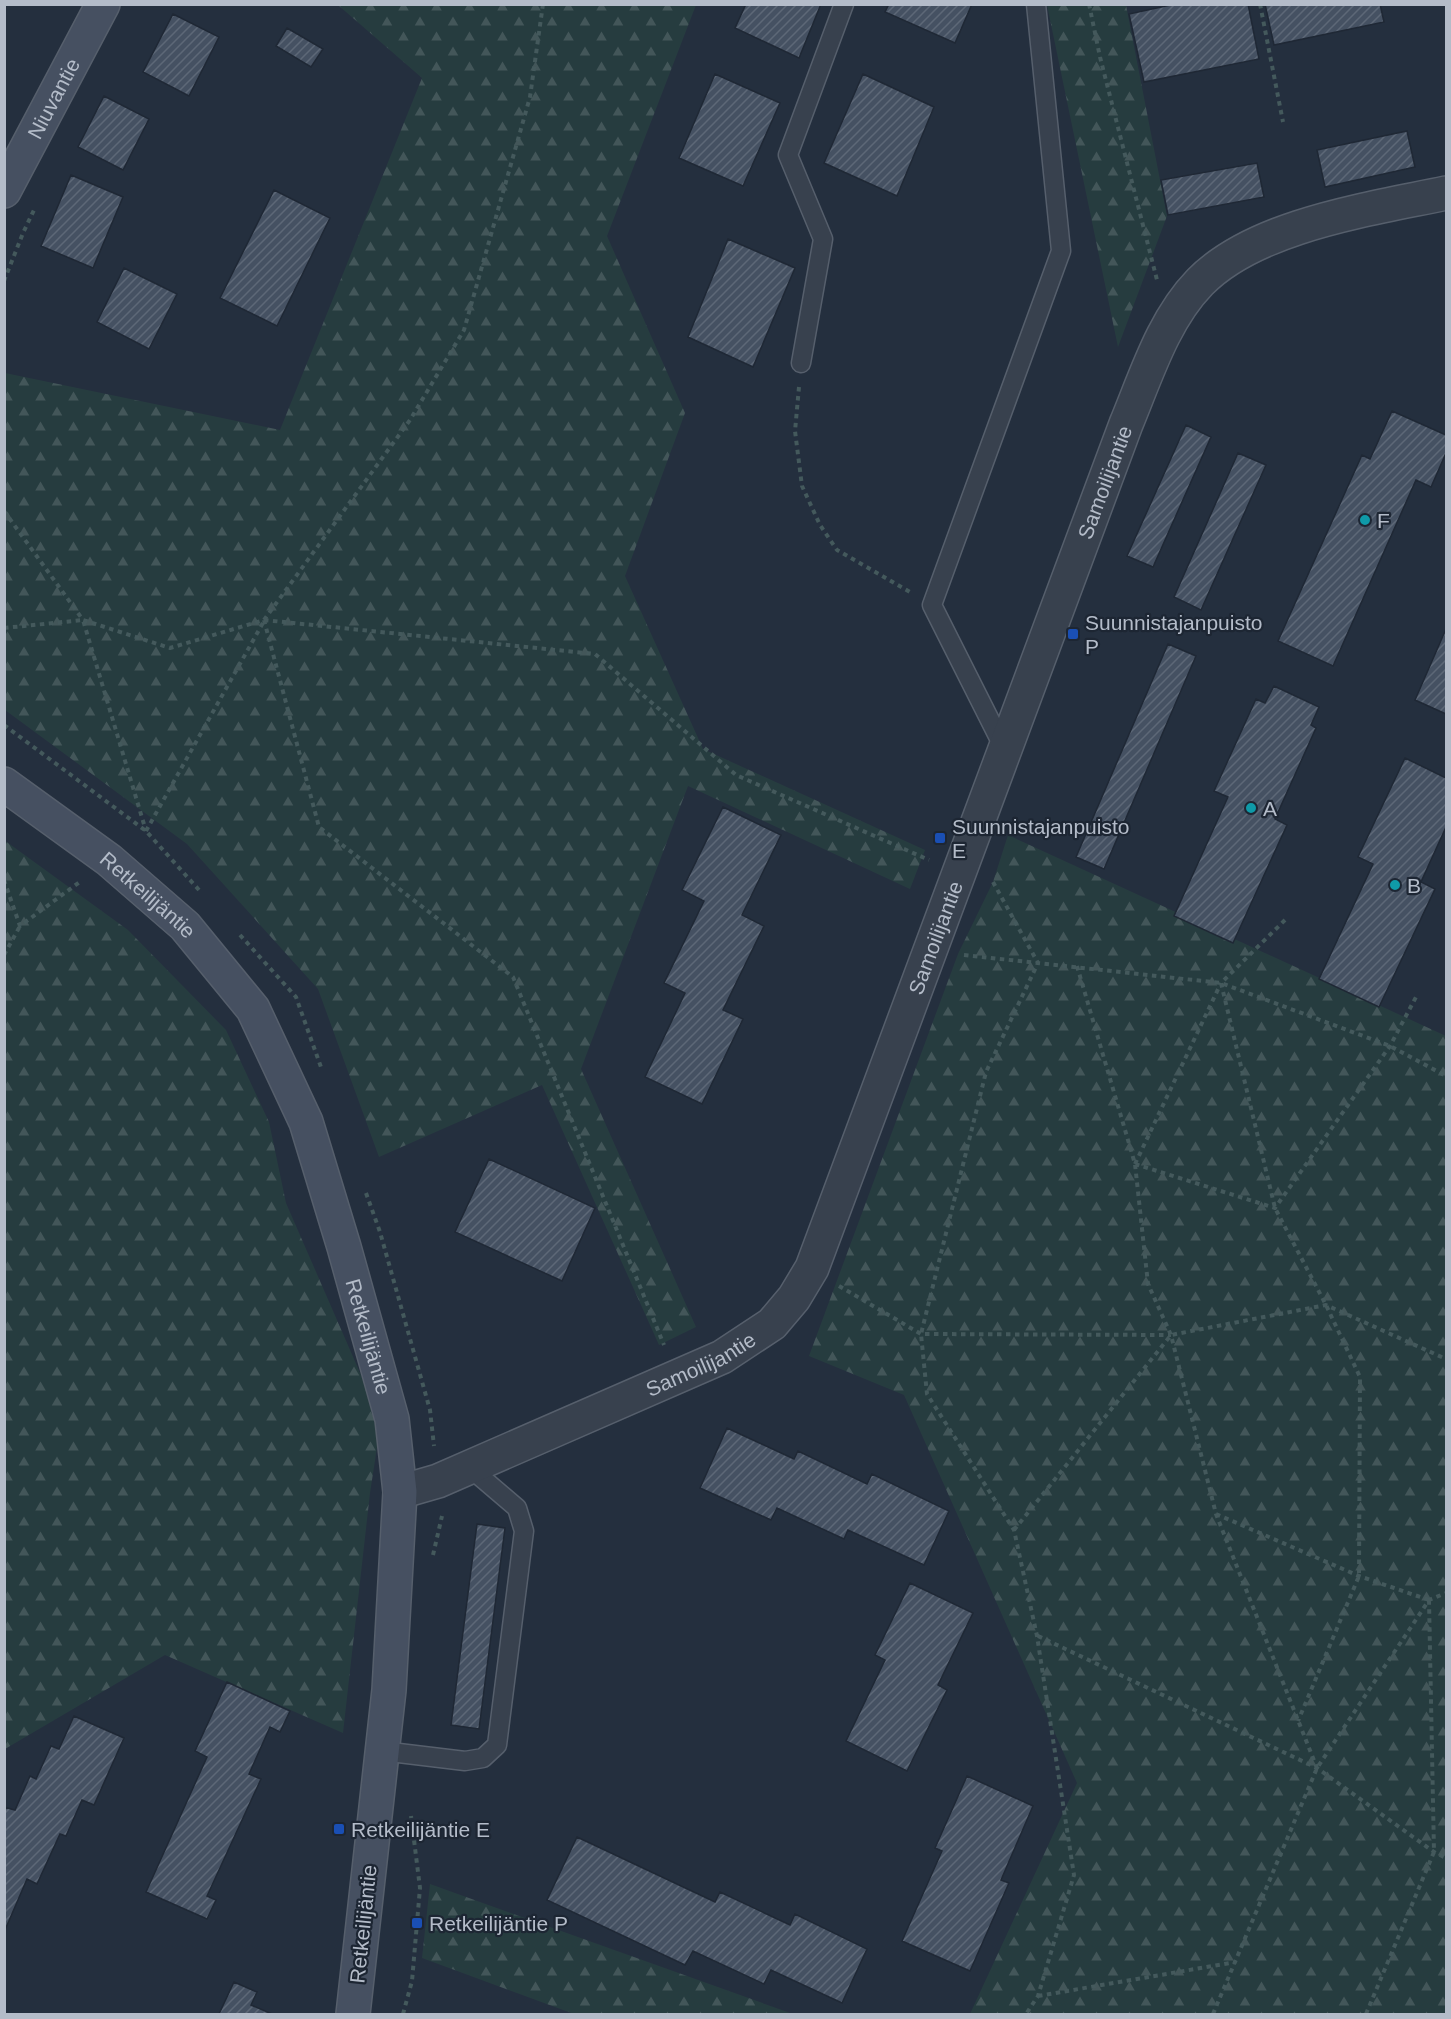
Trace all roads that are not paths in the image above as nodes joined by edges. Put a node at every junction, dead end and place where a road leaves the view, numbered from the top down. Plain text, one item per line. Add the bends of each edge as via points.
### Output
1 (103, 4) edge
2 (844, 4) edge
3 (1036, 4) edge
4 (4, 191) edge
5 (1446, 193) edge
6 (801, 363) road end
7 (1005, 750) junction
8 (4, 784) edge
9 (469, 1467) junction
10 (400, 1492) junction
11 (382, 1751) junction
12 (353, 2014) edge

1 - 4 street, Niuvantie
2 - 6 lane via 788,154 823,239
3 - 7 lane via 1061,250 932,605
5 - 7 street, Samoilijantie via 1306,225 1257,244 1228,259 1200,282 1184,302 1163,336 1126,424
7 - 9 street, Samoilijantie via 812,1269 794,1298 772,1324 722,1357
8 - 10 street, Retkeilijäntie via 109,860 185,926 253,1010 306,1122 392,1419
9 - 10 street, Samoilijantie
9 - 11 lane via 517,1508 524,1532 497,1745 483,1758 465,1761
10 - 11 street, Retkeilijäntie
11 - 12 street, Retkeilijäntie

